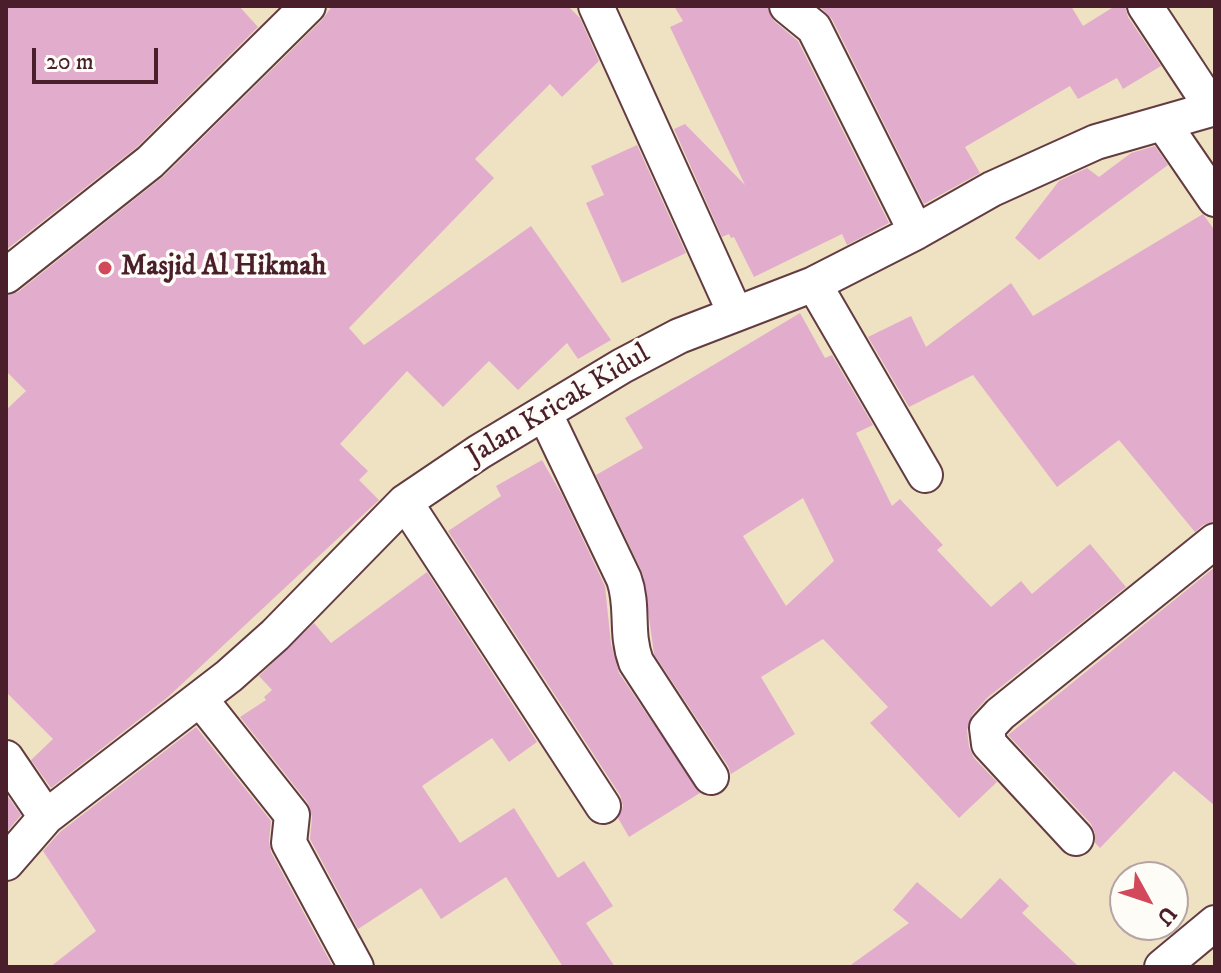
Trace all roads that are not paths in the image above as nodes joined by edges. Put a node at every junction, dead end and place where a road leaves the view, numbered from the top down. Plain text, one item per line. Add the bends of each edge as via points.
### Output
1 (308, 6) edge
2 (596, 6) edge
3 (787, 6) edge
4 (1145, 6) edge
5 (1214, 109) edge
6 (1163, 123) junction
7 (1215, 199) edge
8 (916, 232) junction
9 (6, 276) edge
10 (814, 284) junction
11 (735, 313) junction
12 (545, 414) junction
13 (925, 475) dead end
14 (405, 502) junction
15 (1215, 541) edge
16 (200, 699) junction
17 (6, 758) edge
18 (711, 777) dead end
19 (603, 806) dead end
20 (46, 817) junction
21 (1076, 838) dead end
22 (6, 863) edge
23 (1215, 923) edge
24 (356, 967) edge
25 (1162, 967) edge

1 - 9 street via 150,162
2 - 11 street
3 - 8 street via 814,28
4 - 5 street
5 - 6 street, Jalan Kricak Kidul
6 - 7 street
6 - 8 street, Jalan Kricak Kidul via 1096,142 992,189
8 - 10 street, Jalan Kricak Kidul
10 - 11 street, Jalan Kricak Kidul
10 - 13 street
11 - 12 street, Jalan Kricak Kidul via 622,366
12 - 14 street, Jalan Kricak Kidul
12 - 18 street via 630,595 630,644 636,662
14 - 16 street, Jalan Kricak Kidul via 275,635
14 - 19 street
15 - 21 street via 987,728 989,744
16 - 20 street, Jalan Kricak Kidul
16 - 24 street via 292,815 289,843
17 - 20 street
20 - 22 street, Jalan Kricak Kidul
23 - 25 street

